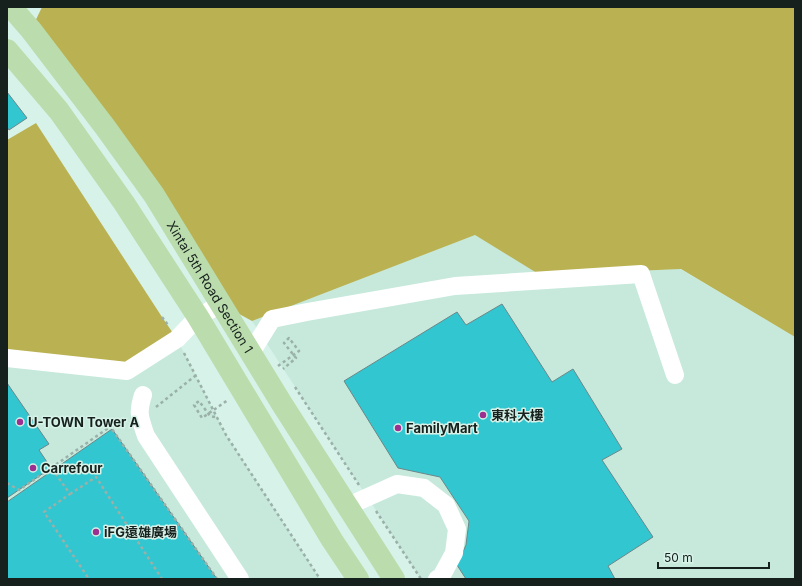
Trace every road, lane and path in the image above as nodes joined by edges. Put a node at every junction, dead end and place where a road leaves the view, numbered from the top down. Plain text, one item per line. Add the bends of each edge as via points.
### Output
1 (10, 7) edge
2 (7, 50) edge
3 (221, 304) junction
4 (162, 317) dead end
5 (198, 318) junction
6 (177, 339) junction
7 (299, 351) dead end
8 (250, 352) junction
9 (7, 358) edge
10 (7, 362) edge
11 (225, 365) junction
12 (283, 370) dead end
13 (675, 375) dead end
14 (195, 376) junction
15 (145, 406) junction
16 (216, 417) junction
17 (202, 418) dead end
18 (114, 424) junction
19 (51, 468) junction
20 (7, 483) edge
21 (70, 494) junction
22 (348, 506) junction
23 (89, 579) edge
24 (162, 579) edge
25 (217, 579) edge
26 (240, 579) edge
27 (320, 579) edge
28 (358, 579) edge
29 (394, 579) edge
30 (437, 579) edge

1 - 3 main road, Xintai 5th Road Section 1 via 31,30 154,195
2 - 5 main road, Xintai 5th Road Section 1 via 63,117 124,203
3 - 5 street
3 - 8 main road, Xintai 5th Road Section 1
4 - 6 path
5 - 6 street
5 - 11 main road, Xintai 5th Road Section 1
6 - 9 street via 127,372
6 - 10 street via 171,351 131,378
6 - 14 path
7 - 12 path via 289,338 284,343 296,358
8 - 11 main road
8 - 13 street via 272,319 307,312 455,286 641,274
8 - 22 main road, Xintai 5th Road Section 1
11 - 28 main road, Xintai 5th Road Section 1
14 - 15 path
14 - 16 path
15 - 18 path
15 - 26 street via 146,436
16 - 17 path via 210,416 199,401 194,405
16 - 27 path
18 - 19 path
18 - 25 path via 112,429
19 - 20 path via 19,490
19 - 21 path
21 - 23 path via 44,512
21 - 24 path via 96,477
22 - 29 main road, Xintai 5th Road Section 1
22 - 30 street via 397,484 424,488 446,505 457,529 454,552 441,577

